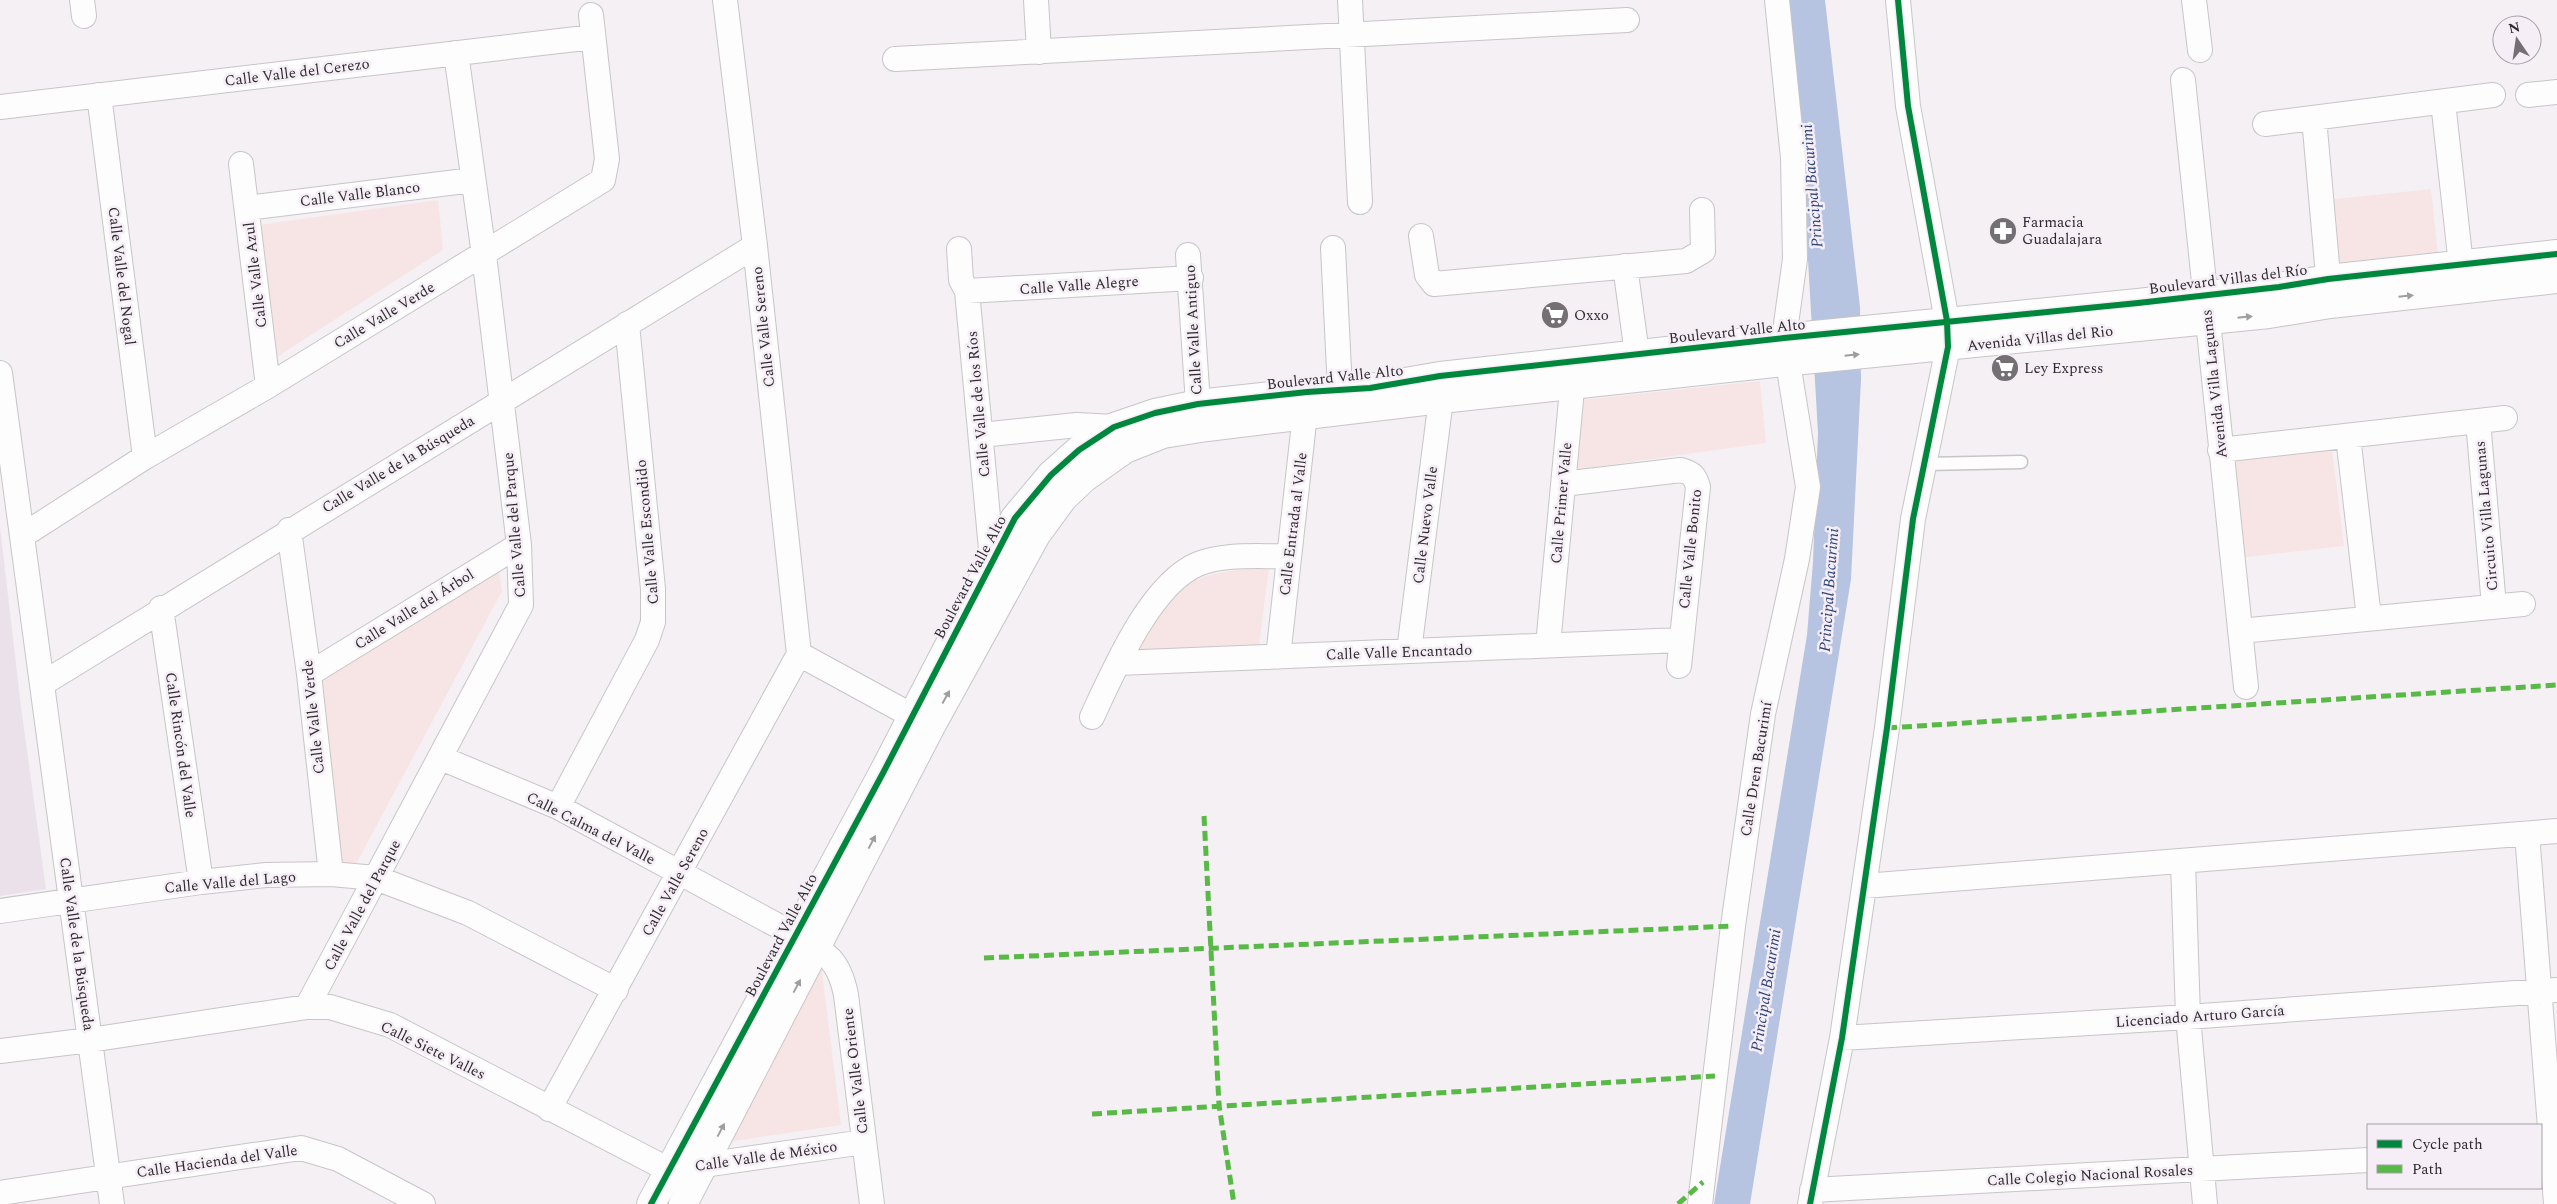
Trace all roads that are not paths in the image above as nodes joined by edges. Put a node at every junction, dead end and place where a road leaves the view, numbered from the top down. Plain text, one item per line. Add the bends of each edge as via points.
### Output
1 (725, 0) edge
2 (1036, 0) edge
3 (1350, 0) edge
4 (1777, 0) edge
5 (1898, 0) edge
6 (2194, 0) edge
7 (1627, 20) dead end
8 (592, 26) joint
9 (1352, 35) junction
10 (2200, 50) dead end
11 (1039, 52) junction
12 (456, 53) junction
13 (894, 59) dead end
14 (2183, 80) dead end
15 (2557, 92) edge
16 (99, 95) junction
17 (2493, 95) dead end
18 (2528, 95) dead end
19 (2443, 102) junction
20 (0, 107) edge
21 (2314, 118) junction
22 (2265, 124) dead end
23 (241, 164) dead end
24 (473, 180) junction
25 (1360, 202) dead end
26 (246, 208) junction
27 (1702, 210) dead end
28 (1422, 236) dead end
29 (755, 246) junction
30 (1333, 248) dead end
31 (959, 249) dead end
32 (2557, 254) edge
33 (484, 255) junction
34 (1190, 266) joint
35 (1625, 266) junction
36 (2462, 277) junction
37 (2557, 279) edge
38 (2329, 291) junction
39 (967, 292) junction
40 (2207, 308) junction
41 (627, 324) junction
42 (2144, 327) joint
43 (1947, 334) junction
44 (1904, 338) joint
45 (1793, 349) junction
46 (1637, 354) junction
47 (1573, 374) junction
48 (0, 376) edge
49 (268, 386) junction
50 (1340, 390) junction
51 (1441, 399) junction
52 (501, 400) junction
53 (1198, 404) junction
54 (1306, 404) junction
55 (2505, 418) dead end
56 (2478, 421) junction
57 (1114, 427) junction
58 (981, 435) junction
59 (2348, 436) junction
60 (2220, 450) junction
61 (145, 457) junction
62 (2021, 462) dead end
63 (1925, 464) junction
64 (1563, 484) junction
65 (9, 511) edge
66 (289, 530) junction
67 (22, 536) junction
68 (518, 545) junction
69 (1289, 556) junction
70 (992, 560) junction
71 (2523, 604) dead end
72 (2494, 606) junction
73 (161, 608) junction
74 (2369, 618) junction
75 (2240, 631) junction
76 (1681, 640) junction
77 (1548, 646) junction
78 (1409, 651) junction
79 (799, 654) junction
80 (1278, 657) junction
81 (1118, 663) junction
82 (1679, 666) dead end
83 (309, 674) junction
84 (42, 684) junction
85 (2246, 687) dead end
86 (1092, 717) dead end
87 (921, 721) junction
88 (441, 758) junction
89 (558, 807) junction
90 (2557, 832) edge
91 (2527, 834) junction
92 (2183, 862) junction
93 (331, 874) junction
94 (679, 874) junction
95 (376, 878) junction
96 (201, 882) junction
97 (1864, 886) junction
98 (71, 902) junction
99 (0, 911) edge
100 (806, 941) junction
101 (616, 990) junction
102 (2548, 990) edge
103 (307, 1006) junction
104 (2188, 1017) junction
105 (1842, 1038) junction
106 (90, 1040) junction
107 (0, 1051) edge
108 (549, 1109) junction
109 (864, 1142) junction
110 (2550, 1150) edge
111 (2367, 1160) edge
112 (704, 1163) junction
113 (2203, 1168) junction
114 (669, 1170) junction
115 (108, 1178) junction
116 (0, 1192) edge
117 (1811, 1197) edge
118 (112, 1204) edge
119 (423, 1204) edge
120 (650, 1204) edge
121 (683, 1204) edge
122 (872, 1204) edge
123 (1700, 1204) edge
124 (2205, 1204) edge
125 (2556, 1204) edge

1 - 29 street, Calle Valle Sereno
2 - 11 street
3 - 9 street
4 - 45 street, Calle Dren Bacurimí via 1793,158
5 - 43 street via 1908,106
6 - 10 street
7 - 9 street
8 - 12 street, Calle Valle del Cerezo
8 - 33 street, Calle Valle Verde via 607,159 603,180
9 - 11 street
9 - 25 street
11 - 13 street
12 - 16 street, Calle Valle del Cerezo
12 - 24 street, Calle Valle del Parque
14 - 40 street, Avenida Villa Lagunas
15 - 18 street
16 - 20 street, Calle Valle del Cerezo
16 - 61 street, Calle Valle del Nogal
17 - 19 street
19 - 21 street
19 - 36 street
21 - 22 street
21 - 38 street
23 - 26 street, Calle Valle Azul
24 - 26 street, Calle Valle Blanco
24 - 33 street, Calle Valle del Parque
26 - 49 street, Calle Valle Azul
27 - 35 street via 1703,251 1686,261
28 - 35 street via 1427,275 1434,284
29 - 41 street, Calle Valle de la Búsqueda
29 - 79 street, Calle Valle Sereno
30 - 50 street
31 - 39 street, Calle Valle de los Ríos via 961,280
32 - 36 street, Boulevard Villas del Río
33 - 49 street, Calle Valle Verde
33 - 52 street, Calle Valle del Parque
34 - 39 street, Calle Valle Alegre
34 - 53 street, Calle Valle Antiguo
35 - 46 street
36 - 37 street, Boulevard Villas del Río
36 - 38 street, Boulevard Villas del Río
38 - 40 street, Boulevard Villas del Río via 2269,314
39 - 58 street, Calle Valle de los Ríos
40 - 42 street, Boulevard Villas del Río
40 - 43 street, Boulevard Villas del Río
40 - 60 street, Avenida Villa Lagunas
41 - 52 street, Calle Valle de la Búsqueda
41 - 89 street, Calle Valle Escondido via 654,622
42 - 43 street, Avenida Villas del Rio
43 - 44 street, Boulevard Villas del Río
43 - 63 street
44 - 45 street, Boulevard Valle Alto
45 - 46 street, Boulevard Valle Alto
45 - 47 street, Boulevard Valle Alto
45 - 123 street, Calle Dren Bacurimí via 1808,487 1763,714 1733,926
46 - 47 street, Boulevard Valle Alto
47 - 50 street, Boulevard Valle Alto via 1440,376
47 - 51 street, Boulevard Valle Alto
47 - 64 street, Calle Primer Valle
48 - 65 street, Calle Valle de la Búsqueda
49 - 61 street, Calle Valle Verde
50 - 54 street, Boulevard Valle Alto
51 - 54 street, Boulevard Valle Alto
51 - 78 street, Calle Nuevo Valle
52 - 66 street, Calle Valle de la Búsqueda
52 - 68 street, Calle Valle del Parque
53 - 54 street, Boulevard Valle Alto
53 - 57 street, Boulevard Valle Alto via 1155,413
54 - 69 street, Calle Entrada al Valle
87 -> 54 street, Boulevard Valle Alto via 1036,535 1063,498 1084,478 1125,449 1163,434
55 - 56 street, Circuito Villa Lagunas
56 - 59 street, Circuito Villa Lagunas
56 - 72 street, Circuito Villa Lagunas
57 - 58 street via 1077,424
57 - 70 street, Boulevard Valle Alto via 1079,450 1051,475 1015,518
58 - 70 street, Calle Valle de los Ríos
59 - 60 street, Circuito Villa Lagunas
59 - 74 street
60 - 75 street, Avenida Villa Lagunas
61 - 67 street, Calle Valle Verde
62 - 63 lane
63 - 97 street via 1913,519
64 - 76 street, Calle Valle Bonito via 1681,470 1696,477 1698,487
64 - 77 street, Calle Primer Valle
65 - 67 street, Calle Valle de la Búsqueda
66 - 73 street, Calle Valle de la Búsqueda
66 - 83 street, Calle Valle Verde
67 - 84 street, Calle Valle de la Búsqueda
68 - 83 street, Calle Valle del Árbol
68 - 88 street, Calle Valle del Parque via 521,605
69 - 80 street, Calle Entrada al Valle
69 - 81 street via 1224,558 1198,564 1176,578 1151,606
70 - 87 street, Boulevard Valle Alto
71 - 72 street
72 - 74 street, Circuito Villa Lagunas
73 - 84 street, Calle Valle de la Búsqueda
73 - 96 street, Calle Rincón del Valle
74 - 75 street, Circuito Villa Lagunas
75 - 85 street, Avenida Villa Lagunas
76 - 77 street, Calle Valle Encantado
76 - 82 street, Calle Valle Bonito
77 - 78 street, Calle Valle Encantado
78 - 80 street, Calle Valle Encantado
79 - 87 street
79 - 94 street, Calle Valle Sereno
80 - 81 street, Calle Valle Encantado
81 - 86 street
83 - 93 street, Calle Valle Verde
84 - 98 street, Calle Valle de la Búsqueda
87 - 100 street, Boulevard Valle Alto via 883,773
88 - 89 street, Calle Calma del Valle
88 - 95 street, Calle Valle del Parque
89 - 94 street, Calle Calma del Valle
90 - 91 street
91 - 92 street
91 - 102 street
92 - 97 street
92 - 104 street
93 - 95 street, Calle Valle del Lago
93 - 96 street, Calle Valle del Lago
94 - 100 street, Calle Calma del Valle
94 - 101 street, Calle Valle Sereno
95 - 101 street, Calle Valle del Lago via 468,913
95 - 103 street, Calle Valle del Parque
96 - 98 street, Calle Valle del Lago
97 - 105 street
98 - 99 street, Calle Valle del Lago
98 - 106 street, Calle Valle de la Búsqueda
100 - 109 street, Calle Valle Oriente via 830,958 842,974
112 -> 100 street, Boulevard Valle Alto
100 - 114 street, Boulevard Valle Alto
101 - 108 street, Calle Valle Sereno
102 - 104 street, Licenciado Arturo García
102 - 110 street
103 - 106 street, Calle Siete Valles
103 - 108 street, Calle Siete Valles via 330,1007 390,1025
104 - 105 street, Licenciado Arturo García
104 - 113 street
105 - 117 street
106 - 107 street, Calle Siete Valles
106 - 115 street, Calle Valle de la Búsqueda
108 - 114 street, Calle Siete Valles
109 - 112 street, Calle Valle de México
109 - 122 street, Calle Valle Oriente
110 - 125 street
111 - 113 street, Calle Colegio Nacional Rosales
112 - 114 street, Calle Valle de México
112 - 121 street, Boulevard Valle Alto
113 - 117 street, Calle Colegio Nacional Rosales
113 - 124 street
114 - 120 street, Boulevard Valle Alto
115 - 116 street, Calle Hacienda del Valle
115 - 118 street, Calle Valle de la Búsqueda
115 - 119 street, Calle Hacienda del Valle via 301,1148 338,1159

